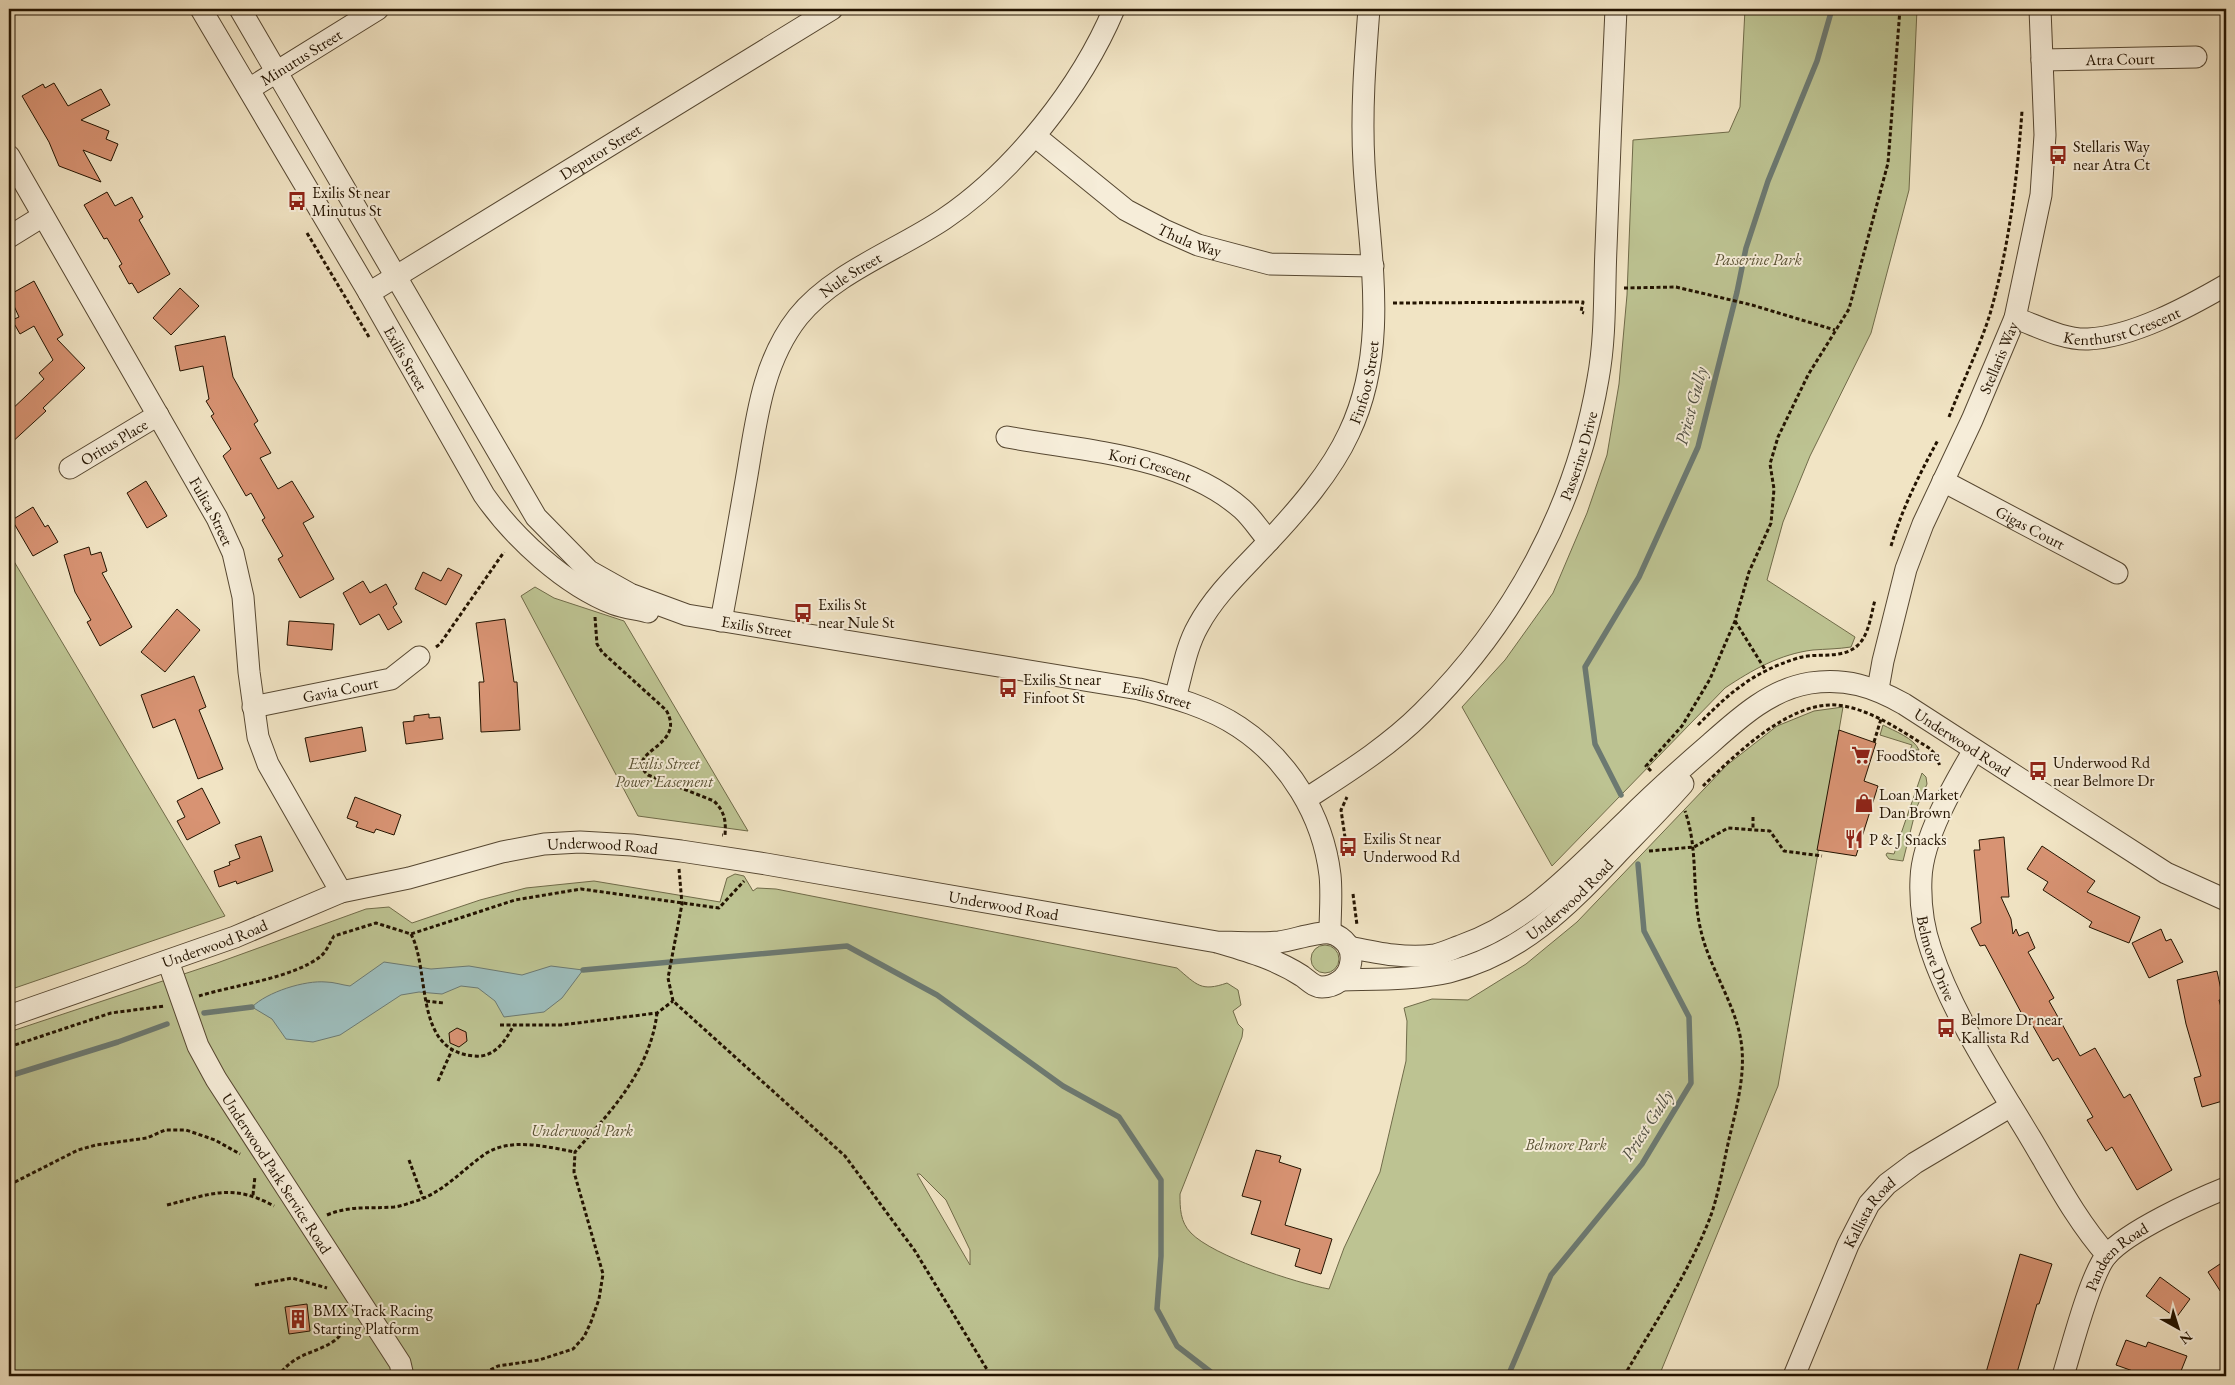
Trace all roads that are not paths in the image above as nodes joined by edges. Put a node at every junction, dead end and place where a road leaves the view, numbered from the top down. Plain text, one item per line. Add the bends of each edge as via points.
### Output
1 (201, 9) edge
2 (240, 9) edge
3 (378, 9) edge
4 (832, 9) edge
5 (1114, 9) edge
6 (1369, 9) edge
7 (1616, 9) edge
8 (2040, 9) edge
9 (2196, 56) dead end
10 (2042, 60) junction
11 (276, 72) junction
12 (249, 89) junction
13 (1035, 136) junction
14 (9, 156) edge
15 (44, 216) junction
16 (9, 237) edge
17 (1373, 266) junction
18 (396, 277) junction
19 (2226, 285) edge
20 (369, 293) junction
21 (2015, 318) junction
22 (158, 415) junction
23 (1007, 437) dead end
24 (70, 468) dead end
25 (1943, 481) junction
26 (1269, 541) junction
27 (2117, 572) dead end
28 (687, 615) junction
29 (721, 621) junction
30 (419, 657) road end
31 (1878, 690) junction
32 (1175, 698) junction
33 (253, 706) junction
34 (1740, 717) junction
35 (1974, 750) junction
36 (1306, 799) junction
37 (341, 892) junction
38 (2226, 900) edge
39 (1330, 933) junction
40 (1308, 937) junction
41 (1354, 939) junction
42 (1217, 942) junction
43 (168, 961) junction
44 (1302, 976) junction
45 (1342, 980) junction
46 (9, 1016) edge
47 (2011, 1106) junction
48 (2226, 1188) edge
49 (2107, 1255) junction
50 (403, 1376) edge
51 (1794, 1376) edge
52 (2063, 1376) edge

1 - 12 street, Exilis Street
2 - 11 street, Exilis Street
3 - 11 street, Minutus Street
4 - 18 street, Deputor Street
5 - 13 street, Nule Street via 1102,39
6 - 17 street, Finfoot Street via 1363,103 1364,163
7 - 36 street, Passerine Drive via 1599,378 1583,448 1560,514 1526,582 1481,648 1421,714 1363,761
8 - 10 street, Stellaris Way
9 - 10 street, Atra Court
10 - 21 street, Stellaris Way via 2045,135 2041,195
11 - 12 street, Minutus Street
11 - 18 street, Exilis Street
12 - 20 street, Exilis Street
13 - 17 street, Thula Way via 1126,210 1198,245 1270,264
13 - 29 street, Nule Street via 992,180 945,218 831,287 797,318 779,348 761,397
14 - 15 street, Fulica Street
15 - 16 street
15 - 22 street, Fulica Street
17 - 26 street, Finfoot Street via 1374,343 1363,394 1349,433 1296,512
18 - 20 street, Deputor Street
18 - 28 street, Exilis Street via 536,518 590,571 630,594
19 - 21 street, Kenthurst Crescent via 2180,311 2116,334 2087,339 2062,336
20 - 28 street, Exilis Street via 484,495 524,543 596,596 672,617
21 - 25 street, Stellaris Way
22 - 24 street, Oritus Place
22 - 33 street, Fulica Street via 233,552 243,597
23 - 26 street, Kori Crescent via 1161,464 1201,480 1242,509
25 - 27 street, Gigas Court
25 - 31 street, Stellaris Way via 1922,524 1906,569 1882,661
26 - 32 street, Finfoot Street via 1228,584 1198,626
28 - 29 street, Exilis Street
29 - 32 street, Exilis Street
30 - 33 street, Gavia Court via 391,679
31 - 34 street, Underwood Road via 1846,681 1809,683 1773,695
31 - 35 street, Underwood Road
32 - 36 street, Exilis Street via 1239,726 1283,767
33 - 37 street, Fulica Street via 258,737 268,764
34 - 41 street, Underwood Road via 1665,783 1552,894 1515,920 1483,938 1436,954 1402,957
34 - 45 street, Underwood Road via 1569,906 1529,937 1491,958 1448,972 1407,978
35 - 38 street, Underwood Road via 2166,873
35 - 47 street, Belmore Drive via 1942,807 1926,855 1921,877 1922,915 1930,949 1950,997
36 - 39 street, Exilis Street via 1328,859
37 - 42 street, Underwood Road via 409,878 502,852 544,844 580,842 632,845 766,864
37 - 43 street, Underwood Road via 235,937
39 - 40 street, Underwood Road
39 - 41 street, Underwood Road
40 - 42 street, Underwood Road via 1277,942
40 - 44 street via 1299,948 1297,958
41 - 45 street via 1352,962
42 - 44 street, Underwood Road via 1274,960
43 - 46 street, Underwood Road
43 - 50 street, Underwood Park Service Road via 198,1046 216,1079 400,1363
44 - 45 street, Underwood Road via 1322,987
47 - 49 street, Belmore Drive via 2081,1222
47 - 51 street, Kallista Road via 1915,1163 1887,1184 1869,1204 1848,1245
48 - 49 street, Pandeen Road via 2187,1205 2128,1238
49 - 52 street, Pandeen Road via 2096,1276

